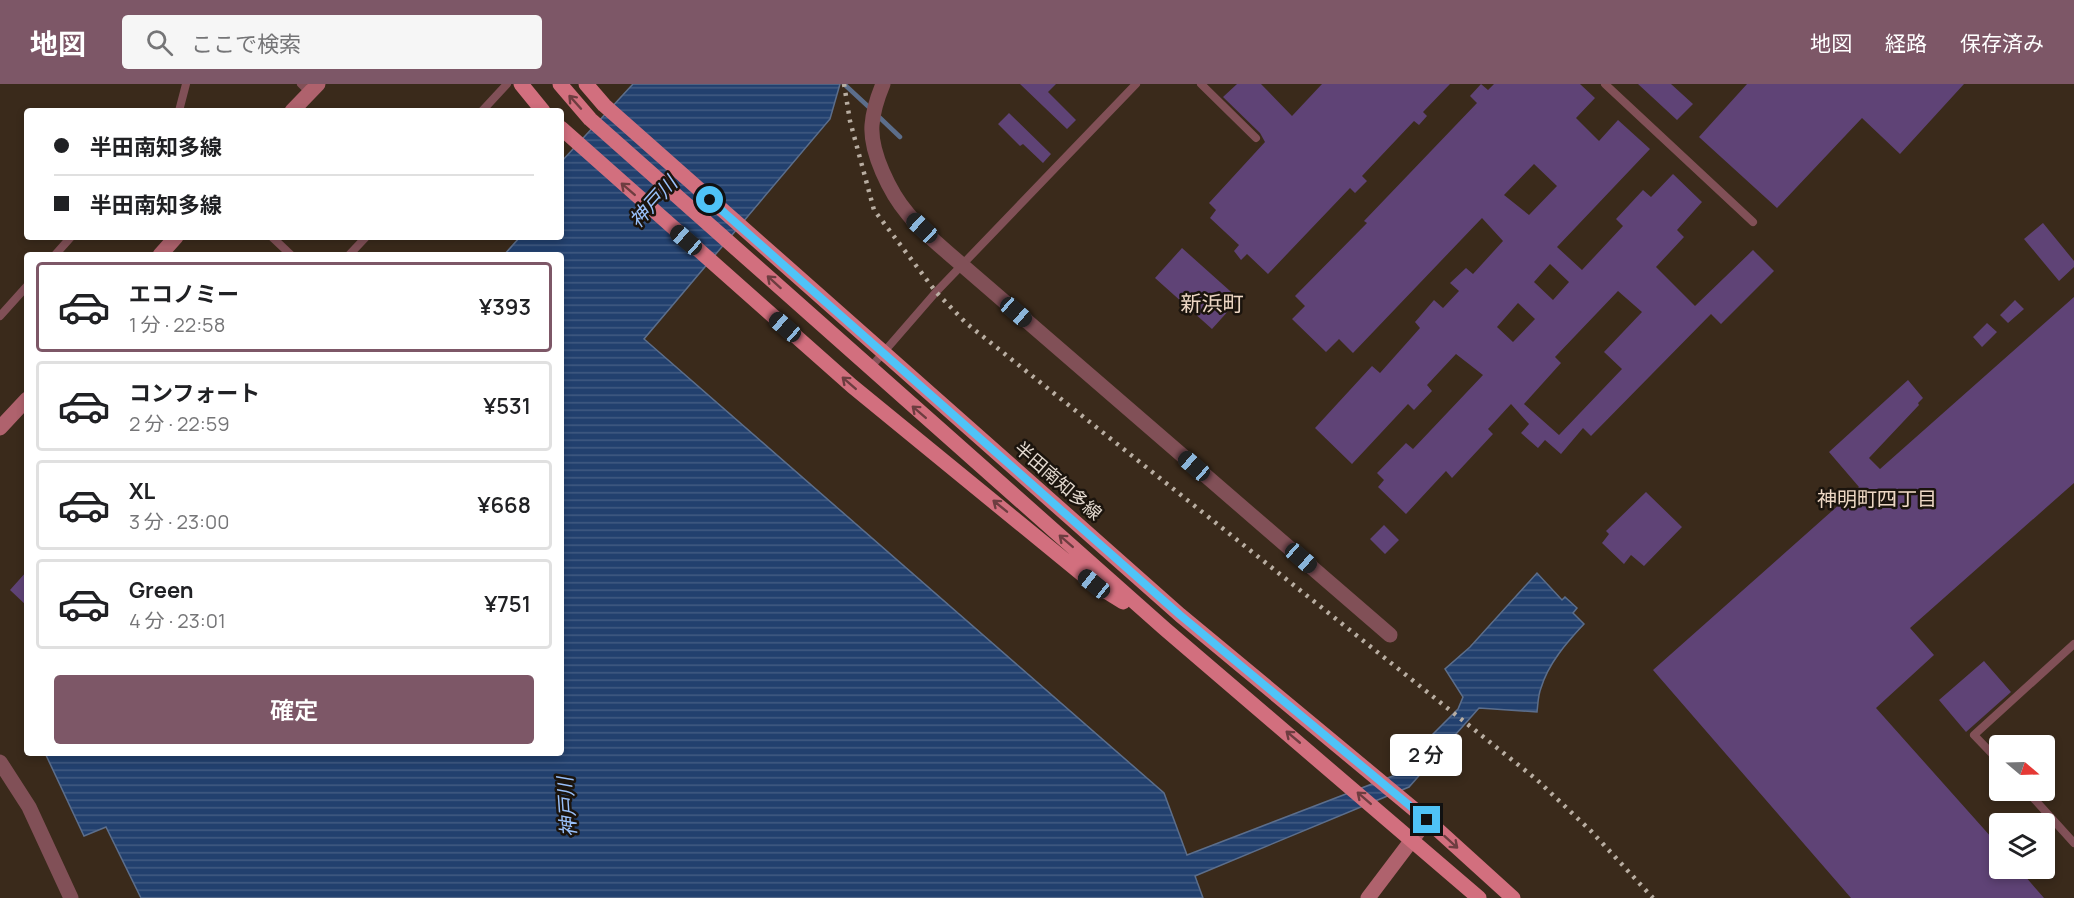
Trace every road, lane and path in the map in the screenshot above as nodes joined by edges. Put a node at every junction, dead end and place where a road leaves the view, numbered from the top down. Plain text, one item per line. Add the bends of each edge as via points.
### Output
1 (186, 84) edge
2 (507, 84) edge
3 (521, 84) edge
4 (560, 84) edge
5 (586, 84) edge
6 (883, 84) edge
7 (1136, 84) edge
8 (1201, 84) edge
9 (1605, 84) edge
10 (309, 87) edge
11 (180, 108) edge
12 (294, 108) edge
13 (485, 108) edge
14 (541, 108) edge
15 (564, 131) edge
16 (1256, 138) dead end
17 (1753, 222) dead end
18 (68, 240) edge
19 (173, 240) edge
20 (275, 240) edge
21 (363, 240) edge
22 (58, 252) edge
23 (163, 252) edge
24 (288, 252) edge
25 (352, 252) edge
26 (962, 265) junction
27 (24, 289) edge
28 (0, 316) edge
29 (883, 353) junction
30 (870, 368) junction
31 (24, 402) edge
32 (0, 428) edge
33 (1165, 629) junction
34 (1390, 635) dead end
35 (2074, 644) edge
36 (1989, 751) edge
37 (0, 762) edge
38 (2035, 801) edge
39 (1427, 820) junction
40 (1411, 839) junction
41 (2074, 843) edge
42 (70, 898) edge
43 (1368, 898) edge
44 (1479, 898) edge
45 (1513, 898) edge

1 - 11 lane
2 - 13 lane
3 - 14 main road
30 -> 4 main road via 590,119
5 - 29 main road, 半田南知多線 via 604,105
6 - 26 street via 872,126 877,157 890,190 909,216
7 - 26 lane
8 - 16 lane
9 - 17 lane
10 - 12 street
33 -> 15 main road via 1094,584 852,386
18 - 22 lane
19 - 23 street
20 - 24 lane
21 - 25 lane
26 - 29 lane
26 - 34 street
27 - 28 lane
29 - 30 lane
29 - 39 main road, 半田南知多線 via 1180,615
33 -> 30 main road
31 - 32 street
40 -> 33 main road
35 - 36 lane via 1974,735
37 - 42 street via 29,807
38 - 41 lane
39 - 40 street
39 -> 45 main road, 半田南知多線
40 - 43 street
40 - 44 main road

